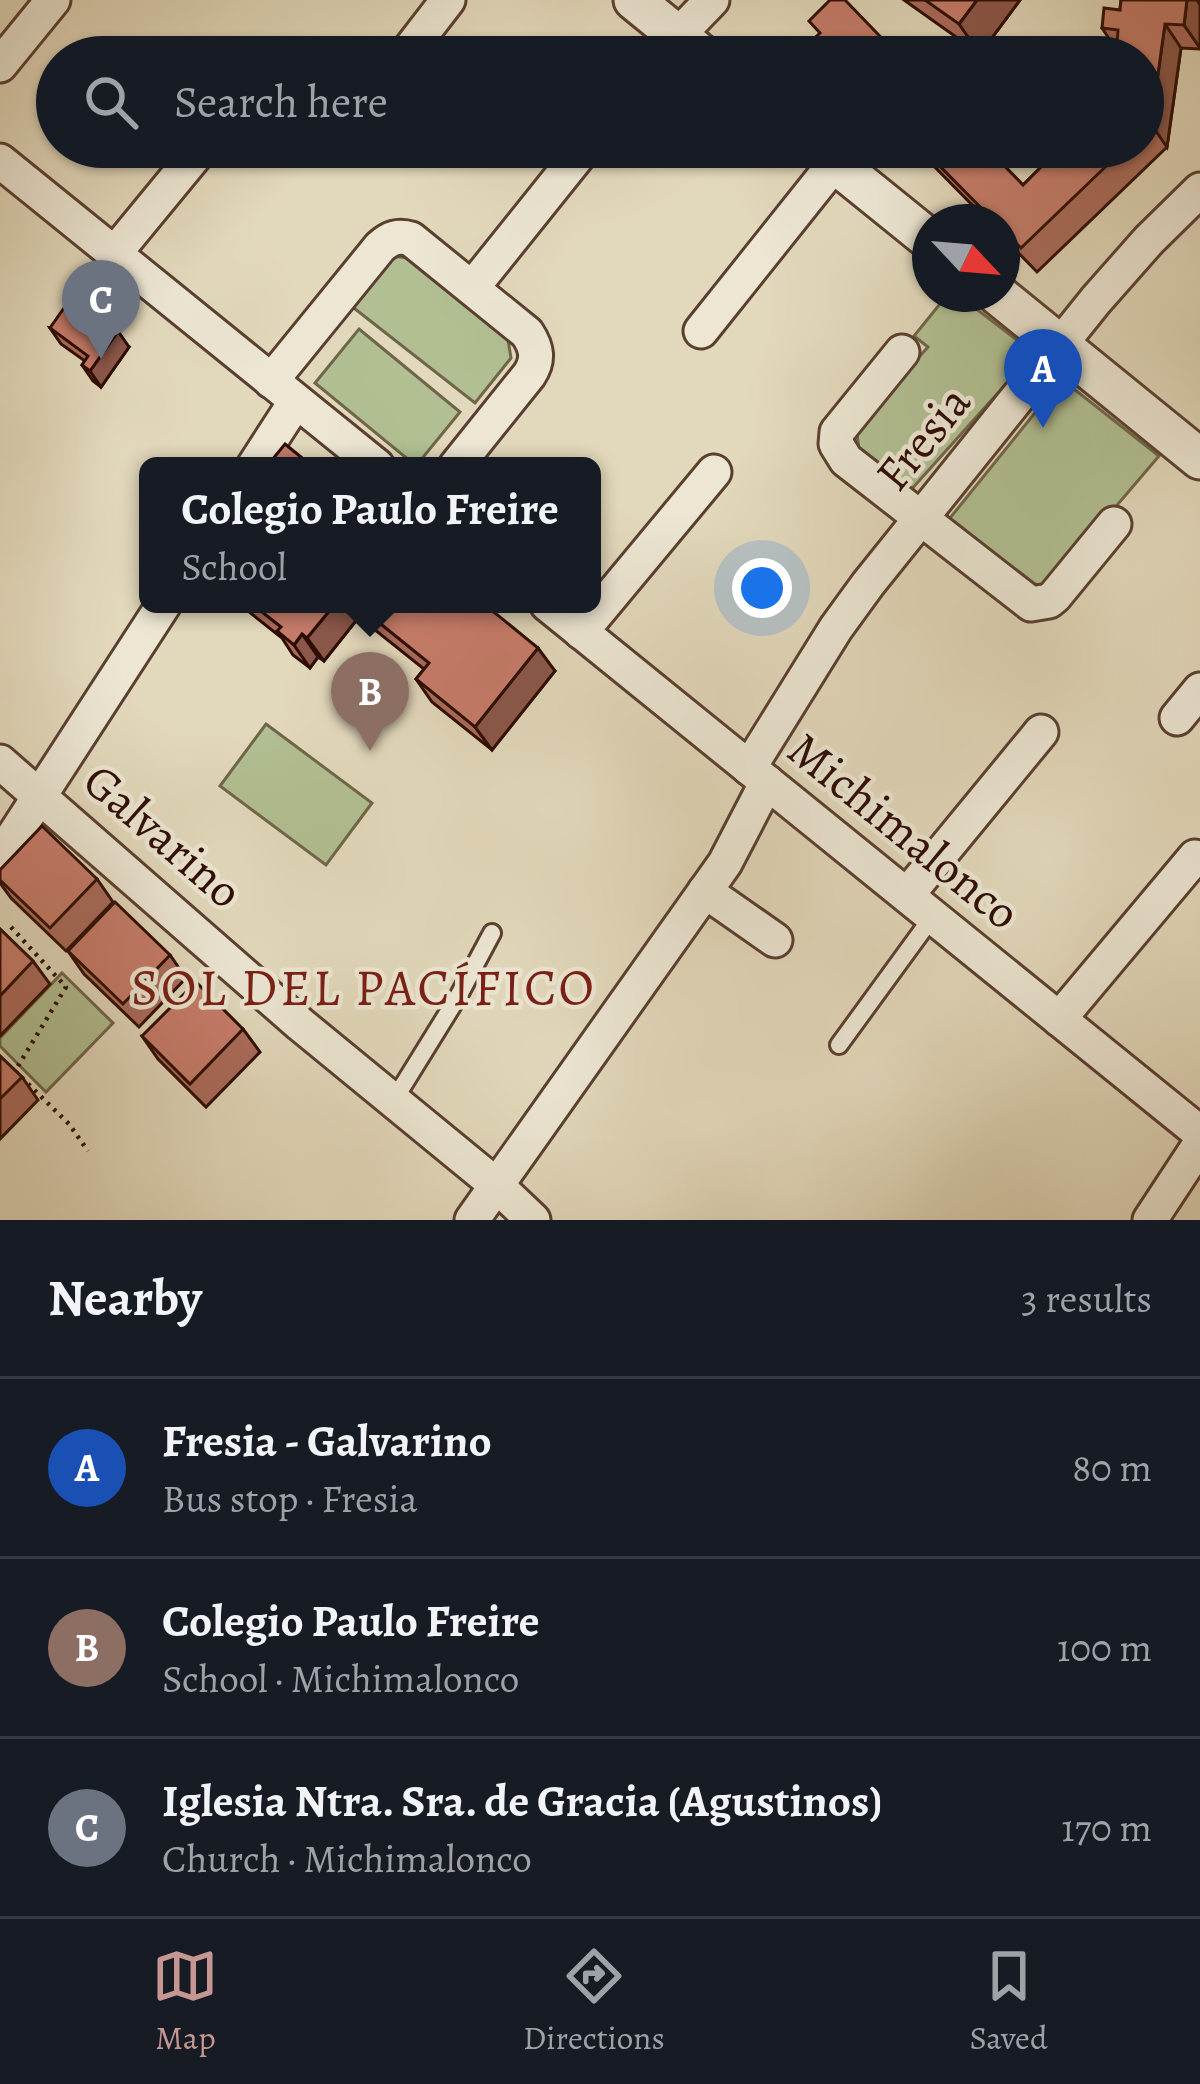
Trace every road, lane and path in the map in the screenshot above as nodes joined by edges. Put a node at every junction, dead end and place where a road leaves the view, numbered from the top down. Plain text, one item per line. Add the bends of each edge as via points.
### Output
1 (53, 0) edge
2 (448, 0) edge
3 (634, 0) edge
4 (712, 0) edge
5 (420, 36) edge
6 (666, 36) edge
7 (688, 36) edge
8 (0, 65) edge
9 (0, 161) edge
10 (185, 168) edge
11 (568, 168) edge
12 (816, 168) edge
13 (841, 168) edge
14 (1200, 190) edge
15 (912, 225) edge
16 (114, 254) junction
17 (472, 288) junction
18 (1019, 312) edge
19 (700, 331) dead end
20 (1059, 345) junction
21 (902, 352) dead end
22 (284, 391) junction
23 (258, 457) edge
24 (365, 457) edge
25 (463, 457) edge
26 (1200, 459) edge
27 (714, 472) dead end
28 (920, 518) junction
29 (1114, 524) dead end
30 (601, 608) edge
31 (158, 613) edge
32 (558, 613) edge
33 (597, 613) edge
34 (581, 632) junction
35 (1200, 690) edge
36 (1177, 718) dead end
37 (1041, 732) dead end
38 (0, 762) edge
39 (758, 775) junction
40 (40, 797) junction
41 (1195, 856) dead end
42 (0, 857) edge
43 (705, 891) junction
44 (920, 906) junction
45 (10, 927) dead end
46 (491, 933) dead end
47 (775, 940) dead end
48 (1059, 1019) junction
49 (839, 1045) dead end
50 (394, 1100) junction
51 (1200, 1133) edge
52 (1200, 1144) edge
53 (88, 1151) dead end
54 (495, 1184) junction
55 (472, 1220) edge
56 (533, 1220) edge
57 (1150, 1220) edge

1 - 8 street
2 - 5 street
3 - 6 street
4 - 7 street
9 - 16 street
10 - 16 street
11 - 17 street
12 - 19 street
13 - 15 street
14 - 20 street, Fresia
16 - 22 street
17 - 22 street via 412,239 387,240
17 - 25 street via 527,333 536,360
18 - 20 street
20 - 26 street
20 - 28 street, Fresia
21 - 28 street via 840,426 836,444
22 - 23 street
22 - 24 street
27 - 30 street
28 - 29 street via 1031,604 1055,596
28 - 39 street, Fresia via 836,628
31 - 40 street
32 - 34 street, Michimalonco
33 - 34 street
34 - 39 street, Michimalonco
35 - 36 street
37 - 44 street
38 - 40 street, Galvarino
39 - 43 street, Fresia via 742,833
39 - 44 street, Michimalonco
40 - 42 street
40 - 50 street, Galvarino
41 - 48 street
43 - 47 street
43 - 54 street, Fresia
44 - 48 street, Michimalonco
44 - 49 lane
45 - 53 path via 66,987 15,1071
46 - 50 lane
48 - 51 street, Michimalonco
50 - 54 street, Galvarino
52 - 57 street
54 - 55 street, Fresia
54 - 56 street, Galvarino

